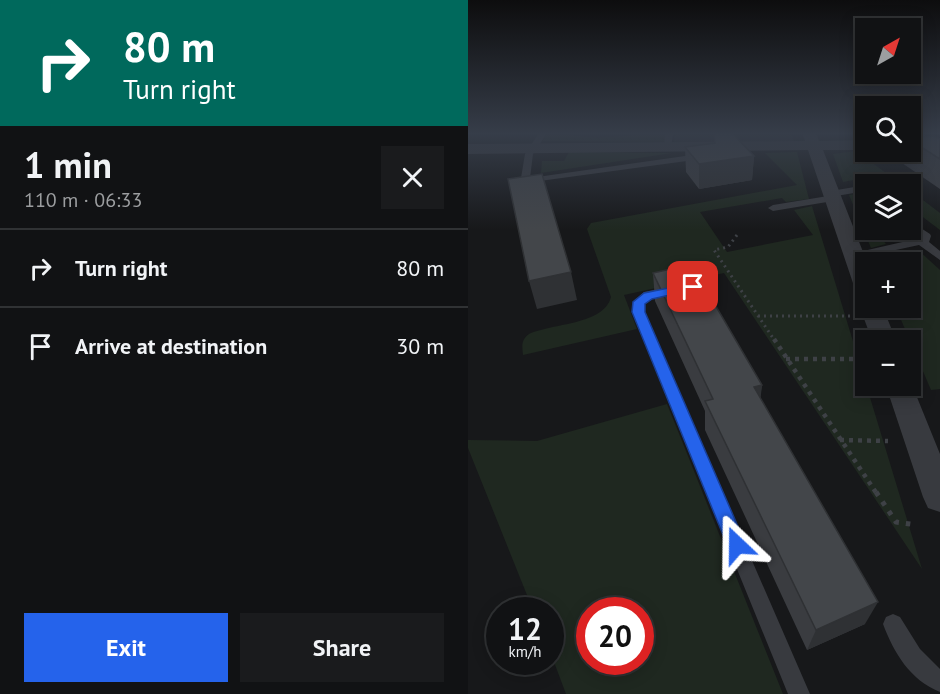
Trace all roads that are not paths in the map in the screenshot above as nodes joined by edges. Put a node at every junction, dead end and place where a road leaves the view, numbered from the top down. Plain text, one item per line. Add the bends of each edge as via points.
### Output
1 (528, 165) edge
2 (639, 165) edge
3 (821, 165) edge
4 (855, 191) edge
5 (832, 196) junction
6 (773, 208) dead end
7 (921, 233) edge
8 (921, 241) junction
9 (854, 256) junction
10 (940, 257) edge
11 (855, 259) edge
12 (686, 287) edge
13 (866, 318) edge
14 (876, 330) edge
15 (904, 396) edge
16 (940, 497) edge
17 (892, 624) dead end
18 (940, 681) edge
19 (799, 694) edge

1 - 2 lane via 525,178 531,182
3 - 5 street
4 - 5 lane
5 - 6 lane
5 - 9 street
7 - 8 lane via 926,237
8 - 9 lane
8 - 10 lane
9 - 11 street
12 - 19 lane via 648,296 639,302 638,312
13 - 14 street
15 - 16 street
17 - 18 lane via 919,666

